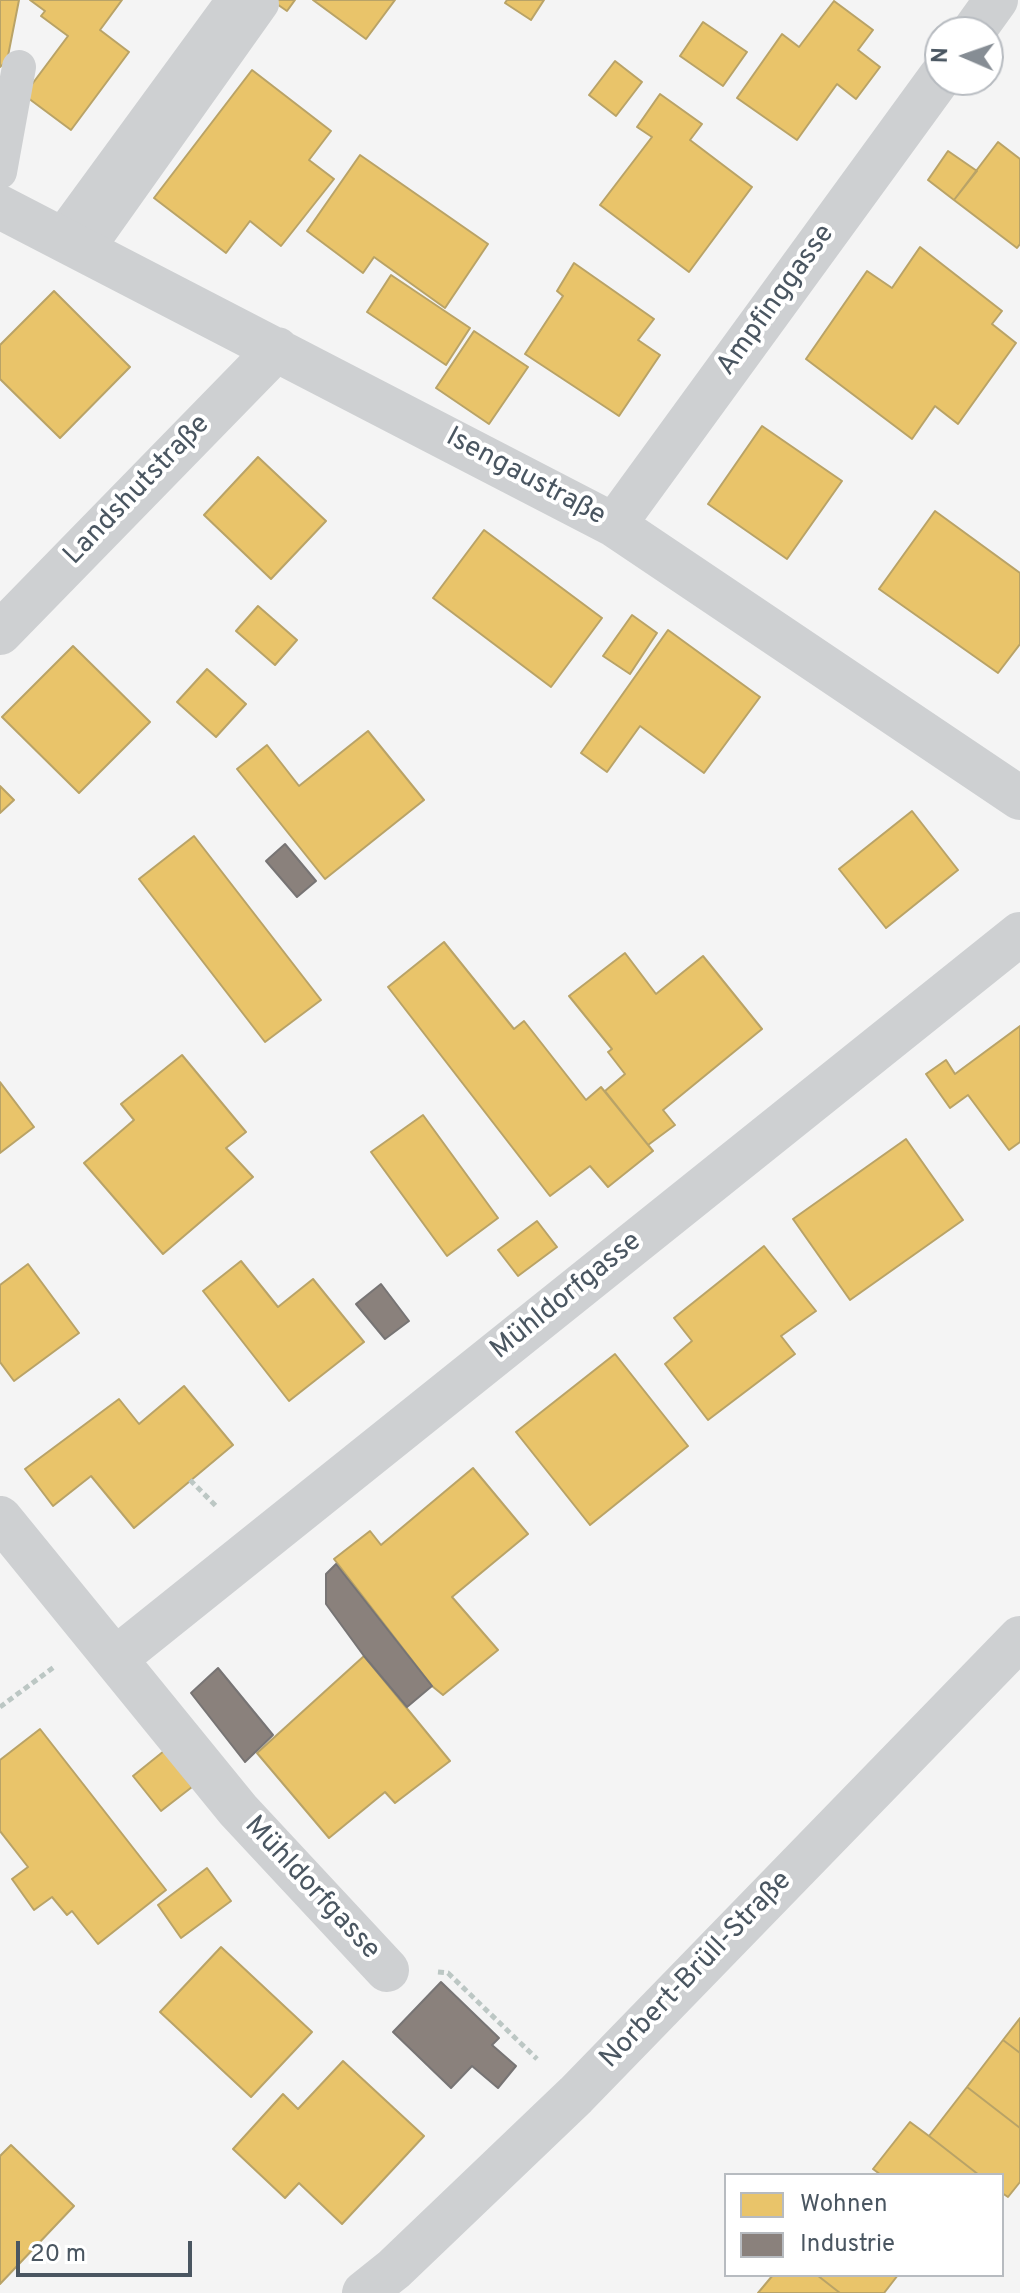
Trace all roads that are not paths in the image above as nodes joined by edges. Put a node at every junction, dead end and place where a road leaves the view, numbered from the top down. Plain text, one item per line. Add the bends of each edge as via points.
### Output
1 (248, 2) edge
2 (19, 67) dead end
3 (926, 96) edge
4 (0, 172) edge
5 (0, 207) edge
6 (72, 245) junction
7 (277, 349) junction
8 (614, 525) junction
9 (0, 633) edge
10 (1020, 798) edge
11 (1020, 934) edge
12 (0, 1518) edge
13 (1020, 1638) edge
14 (105, 1646) junction
15 (387, 1970) road end
16 (364, 2293) edge

1 - 6 lane
2 - 4 lane
3 - 8 street, Ampfinggasse
5 - 6 street, Isengaustraße
6 - 7 street, Isengaustraße
7 - 8 street, Isengaustraße
7 - 9 street, Landshutstraße
8 - 10 street, Isengaustraße
11 - 14 street, Mühldorfgasse
12 - 14 street, Mühldorfgasse
13 - 16 street, Norbert-Brüll-Straße via 576,2095
14 - 15 street, Mühldorfgasse via 238,1810

